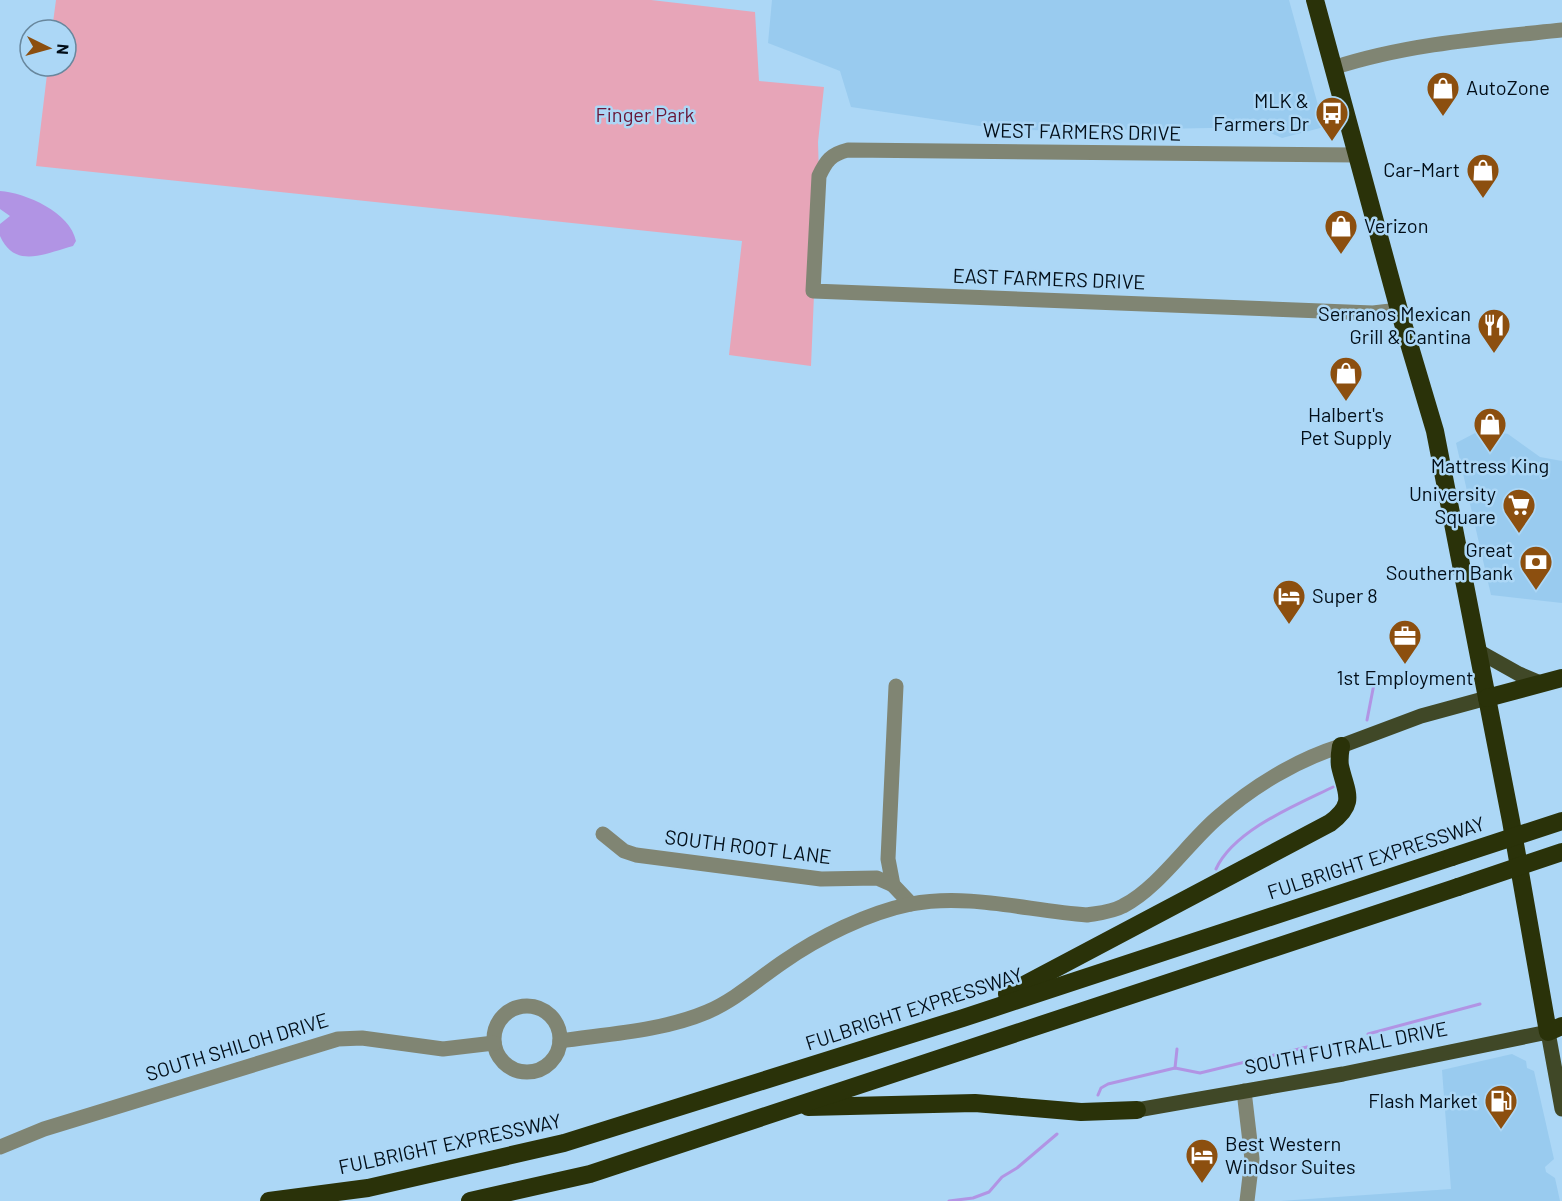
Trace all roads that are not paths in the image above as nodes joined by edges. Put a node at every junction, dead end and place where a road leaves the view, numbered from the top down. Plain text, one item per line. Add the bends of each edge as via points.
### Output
1 (1315, 0) edge
2 (1562, 30) edge
3 (1333, 68) junction
4 (1358, 155) junction
5 (819, 176) joint
6 (1399, 310) junction
7 (1478, 651) junction
8 (1562, 678) edge
9 (1540, 683) junction
10 (896, 686) dead end
11 (1487, 698) junction
12 (1341, 746) junction
13 (1562, 820) edge
14 (603, 834) dead end
15 (1562, 852) edge
16 (894, 885) junction
17 (911, 904) junction
18 (963, 1018) junction
19 (1555, 1029) edge
20 (560, 1041) junction
21 (494, 1042) junction
22 (1244, 1091) junction
23 (788, 1107) junction
24 (1562, 1109) edge
25 (1137, 1110) joint
26 (0, 1147) edge
27 (269, 1201) edge
28 (470, 1201) edge
29 (1247, 1201) edge

1 - 3 highway
2 - 3 street via 1465,41
3 - 4 highway
4 - 5 street, WEST FARMERS DRIVE via 848,150 830,158
4 - 6 highway
5 - 6 street, EAST FARMERS DRIVE via 813,291 1373,313
6 - 7 highway via 1435,431
7 - 9 main road
7 - 11 highway
8 - 9 highway
9 - 11 highway
10 - 16 street via 888,859
11 - 12 main road via 1421,716
11 - 19 highway
12 - 17 street via 1290,768 1246,795 1123,907 1087,915 950,900
12 - 18 highway via 1340,765 1348,795 1344,809 1330,823
13 - 18 highway, FULBRIGHT EXPRESSWAY, bridge
14 - 16 street, SOUTH ROOT LANE via 624,851 636,855 809,878 877,878
15 - 23 highway, bridge
16 - 17 street
17 - 20 street via 866,919 810,946 707,1012 668,1024
18 - 27 highway, FULBRIGHT EXPRESSWAY via 564,1143 368,1188
19 - 22 main road, SOUTH FUTRALL DRIVE
19 - 24 main road
20 - 21 street via 557,1055 550,1063 531,1072 511,1068 497,1053
20 - 21 street via 556,1023 549,1014 528,1006 517,1007 500,1021
21 - 26 street, SOUTH SHILOH DRIVE via 443,1049 362,1038 338,1039 44,1129
22 - 25 main road, SOUTH FUTRALL DRIVE
22 - 29 street via 1252,1159
23 - 25 highway via 975,1103 1081,1112
23 - 28 highway via 590,1174

